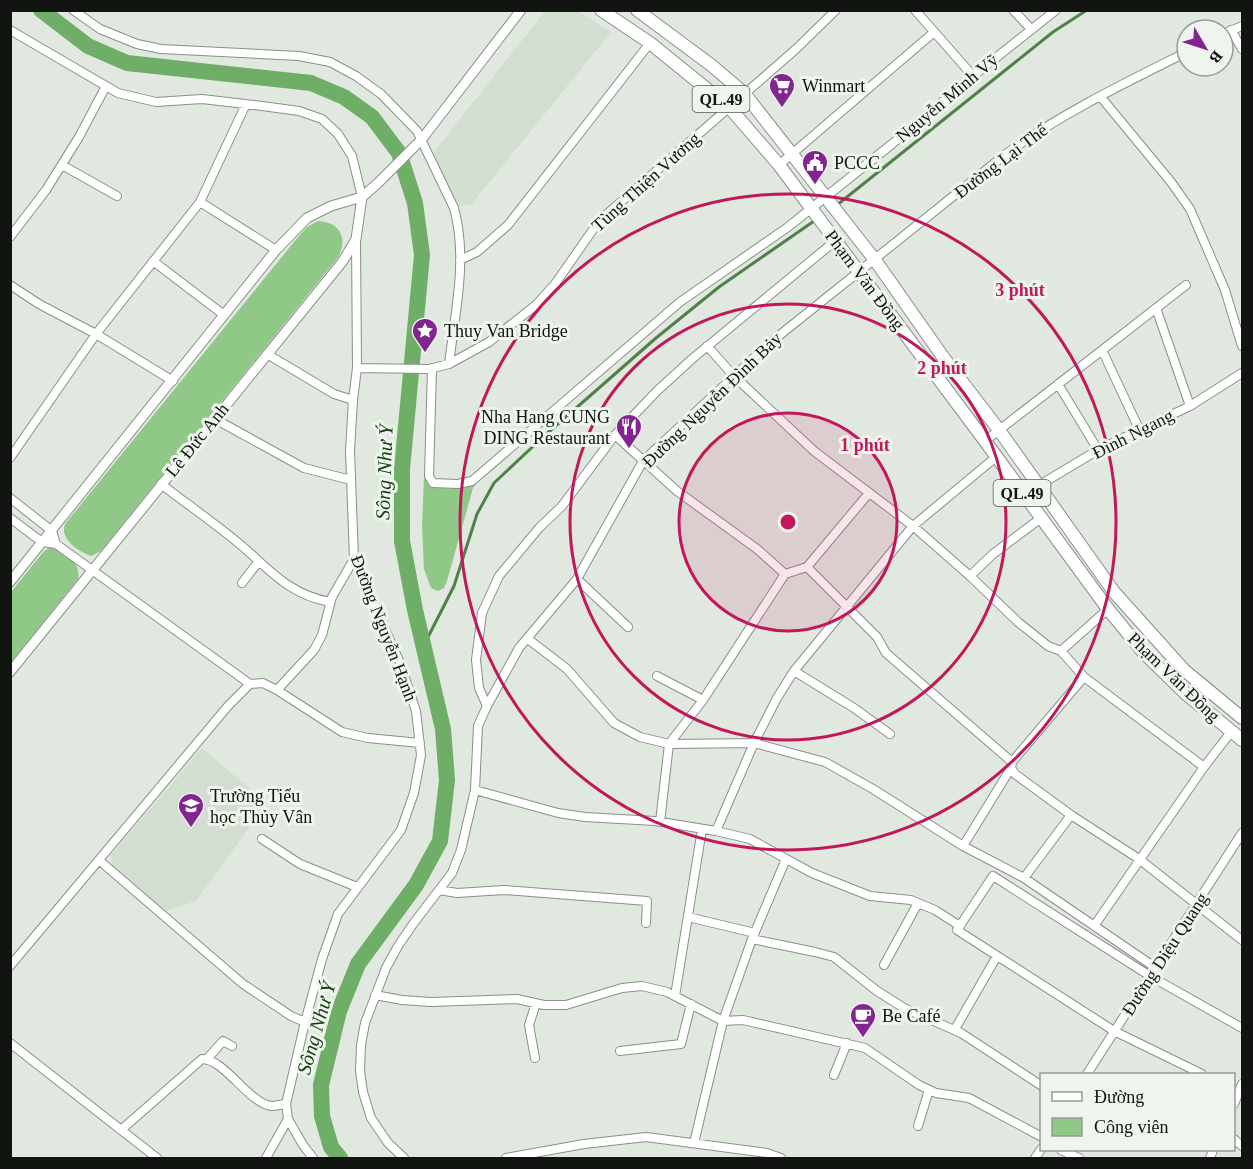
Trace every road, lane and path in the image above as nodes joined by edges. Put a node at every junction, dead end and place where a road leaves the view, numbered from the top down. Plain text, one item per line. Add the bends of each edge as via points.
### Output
1 (73, 10) edge
2 (521, 10) edge
3 (601, 10) edge
4 (637, 10) edge
5 (836, 10) edge
6 (915, 10) edge
7 (1013, 10) edge
8 (1056, 10) edge
9 (1031, 29) junction
10 (10, 30) edge
11 (933, 33) junction
12 (1235, 36) edge
13 (650, 43) junction
14 (1242, 49) edge
15 (1175, 58) edge
16 (973, 76) junction
17 (106, 86) junction
18 (744, 93) junction
19 (1100, 96) junction
20 (246, 104) junction
21 (729, 107) junction
22 (422, 139) junction
23 (794, 153) junction
24 (62, 165) junction
25 (779, 165) junction
26 (117, 196) dead end
27 (362, 197) junction
28 (200, 202) junction
29 (832, 203) junction
30 (817, 215) junction
31 (10, 237) edge
32 (356, 239) junction
33 (835, 241) junction
34 (276, 250) junction
35 (460, 260) junction
36 (875, 260) junction
37 (153, 261) junction
38 (860, 272) junction
39 (10, 285) edge
40 (1186, 285) dead end
41 (1156, 308) junction
42 (224, 315) junction
43 (96, 334) junction
44 (707, 346) junction
45 (1242, 346) edge
46 (1102, 350) junction
47 (267, 354) junction
48 (449, 364) junction
49 (357, 368) junction
50 (430, 369) junction
51 (1242, 374) edge
52 (734, 376) junction
53 (172, 381) junction
54 (1058, 384) junction
55 (353, 400) junction
56 (1190, 406) junction
57 (214, 419) junction
58 (1139, 429) junction
59 (999, 430) junction
60 (615, 435) junction
61 (985, 441) junction
62 (1098, 450) junction
63 (996, 457) junction
64 (10, 458) edge
65 (643, 461) junction
66 (351, 480) junction
67 (161, 484) junction
68 (1038, 486) junction
69 (869, 493) junction
70 (1023, 495) junction
71 (10, 498) edge
72 (10, 518) edge
73 (1041, 518) junction
74 (913, 526) junction
75 (52, 531) junction
76 (42, 542) junction
77 (56, 544) junction
78 (354, 560) junction
79 (259, 561) junction
80 (807, 567) junction
81 (92, 571) junction
82 (785, 574) junction
83 (970, 576) junction
84 (577, 579) junction
85 (10, 582) edge
86 (242, 583) dead end
87 (330, 602) junction
88 (847, 607) junction
89 (1108, 609) junction
90 (628, 627) dead end
91 (528, 639) junction
92 (1061, 651) junction
93 (794, 671) junction
94 (10, 672) edge
95 (657, 676) dead end
96 (1084, 676) junction
97 (250, 684) junction
98 (277, 690) junction
99 (703, 700) junction
100 (487, 706) junction
101 (1242, 718) edge
102 (1231, 732) junction
103 (890, 734) dead end
104 (1242, 740) edge
105 (420, 743) junction
106 (754, 743) junction
107 (669, 744) junction
108 (1012, 765) junction
109 (1204, 766) junction
110 (475, 790) junction
111 (1071, 815) junction
112 (660, 822) junction
113 (702, 829) junction
114 (716, 831) junction
115 (1242, 836) edge
116 (262, 839) dead end
117 (963, 846) junction
118 (786, 859) junction
119 (1139, 859) junction
120 (100, 861) junction
121 (1024, 878) junction
122 (357, 887) junction
123 (439, 890) junction
124 (918, 903) junction
125 (1196, 906) junction
126 (688, 917) junction
127 (646, 924) dead end
128 (960, 926) junction
129 (1094, 926) junction
130 (754, 936) junction
131 (1242, 940) edge
132 (997, 956) junction
133 (884, 965) dead end
134 (10, 966) edge
135 (1156, 968) junction
136 (1150, 976) junction
137 (375, 995) junction
138 (675, 996) junction
139 (536, 1003) junction
140 (691, 1004) junction
141 (723, 1021) junction
142 (305, 1022) junction
143 (955, 1029) junction
144 (1242, 1029) edge
145 (1114, 1031) junction
146 (10, 1043) edge
147 (847, 1043) junction
148 (232, 1046) dead end
149 (620, 1051) dead end
150 (535, 1058) dead end
151 (207, 1059) junction
152 (1088, 1073) edge
153 (1200, 1073) edge
154 (834, 1075) dead end
155 (1242, 1084) edge
156 (1040, 1085) edge
157 (930, 1090) junction
158 (1235, 1100) edge
159 (286, 1104) junction
160 (288, 1119) junction
161 (918, 1126) dead end
162 (121, 1130) junction
163 (1040, 1136) edge
164 (694, 1143) junction
165 (1065, 1151) edge
166 (157, 1158) edge
167 (266, 1158) edge
168 (313, 1158) edge
169 (404, 1158) edge
170 (506, 1158) edge
171 (781, 1158) edge
172 (1079, 1158) edge

1 - 22 street via 100,29 161,49 299,56 330,62 381,94
2 - 22 street
3 - 13 main road, Phạm Văn Đồng / QL.49
4 - 18 main road, Phạm Văn Đồng / QL.49
5 - 18 street, Tùng Thiện Vương
6 - 11 street
7 - 9 street
8 - 9 street, Nguyễn Minh Vỹ
9 - 16 street, Nguyễn Minh Vỹ
10 - 17 street
11 - 16 street
11 - 23 street
12 - 14 street
13 - 21 main road, Phạm Văn Đồng / QL.49
13 - 35 street via 508,225 477,252
15 - 19 street, Đường Lại Thế
16 - 29 street, Nguyễn Minh Vỹ via 892,144
17 - 20 street via 118,93 156,102 202,99
17 - 24 street
18 - 21 street, Tùng Thiện Vương
18 - 23 main road, Phạm Văn Đồng / QL.49
19 - 36 street, Đường Lại Thế via 1029,137
19 - 45 street via 1190,210 1225,290
20 - 27 street via 299,111 322,119 352,156
20 - 28 street
21 - 25 main road, Phạm Văn Đồng / QL.49
21 - 48 street, Tùng Thiện Vương via 599,221 536,305 489,342
22 - 27 street
22 - 35 street via 454,208
23 - 25 street
23 - 29 main road, Phạm Văn Đồng / QL.49
24 - 26 street
24 - 31 street
25 - 30 main road, Phạm Văn Đồng / QL.49
27 - 32 street, Lê Đức Anh
27 - 34 street via 317,212
28 - 34 street
28 - 37 street
29 - 30 street, Nguyễn Minh Vỹ
29 - 36 main road, Phạm Văn Đồng / QL.49
30 - 33 main road, Phạm Văn Đồng / QL.49
30 - 50 street, Nguyễn Minh Vỹ via 788,227 680,302 472,481 434,483 429,476
32 - 47 street, Lê Đức Anh via 343,261
32 - 49 street, Đường Nguyễn Hạnh
33 - 38 main road, Phạm Văn Đồng / QL.49
33 - 44 street
34 - 42 street
35 - 48 street
36 - 38 street, Đường Lại Thế
36 - 59 main road, Phạm Văn Đồng / QL.49
37 - 42 street
37 - 43 street
38 - 52 street, Đường Nguyễn Đình Bảy
38 - 61 main road, Phạm Văn Đồng / QL.49
39 - 43 street
40 - 41 street
41 - 46 street
41 - 56 street
42 - 53 street
43 - 53 street
43 - 64 street
44 - 52 street
44 - 60 street
46 - 54 street
46 - 58 street
47 - 55 street via 334,394
47 - 57 street, Lê Đức Anh
48 - 50 street, Tùng Thiện Vương
49 - 50 street, Tùng Thiện Vương
49 - 55 street, Đường Nguyễn Hạnh
51 - 56 street, Đình Ngang
52 - 65 street, Đường Nguyễn Đình Bảy
52 - 69 street via 806,443
53 - 75 street
54 - 59 street
54 - 62 street
55 - 66 street, Đường Nguyễn Hạnh
56 - 58 street, Đình Ngang
57 - 66 street via 304,468
57 - 67 street, Lê Đức Anh
58 - 62 street, Đình Ngang
59 - 61 street
59 - 68 main road, Phạm Văn Đồng / QL.49
60 - 65 street
60 - 100 street via 561,506 500,576 492,591 482,613 476,660 479,688
61 - 63 main road, Phạm Văn Đồng / QL.49
62 - 68 street, Đình Ngang
63 - 70 main road, Phạm Văn Đồng / QL.49
63 - 74 street
65 - 82 street
65 - 84 street, Đường Nguyễn Đình Bảy
66 - 78 street, Đường Nguyễn Hạnh
67 - 79 street
67 - 81 street, Lê Đức Anh
68 - 70 street, Đình Ngang
68 - 101 main road, Phạm Văn Đồng / QL.49 via 1114,592 1184,670
69 - 74 street
69 - 80 street
70 - 73 main road, Phạm Văn Đồng / QL.49
71 - 75 street
72 - 76 street
73 - 83 street
73 - 89 main road, Phạm Văn Đồng / QL.49
74 - 83 street
74 - 88 street
75 - 76 street
75 - 77 street
76 - 77 street
76 - 85 street
77 - 81 street
78 - 87 street
78 - 105 street, Đường Nguyễn Hạnh via 400,663 416,711
79 - 86 street
79 - 87 street via 288,587
80 - 82 street
80 - 88 street
81 - 94 street, Lê Đức Anh
81 - 97 street
82 - 99 street
83 - 92 street via 1018,622 1048,646
84 - 90 street
84 - 91 street, Đường Nguyễn Đình Bảy
87 - 98 street via 314,650
88 - 93 street
88 - 108 street via 877,637 886,653
89 - 92 street
89 - 102 main road, Phạm Văn Đồng / QL.49 via 1143,652
91 - 100 street, Đường Nguyễn Đình Bảy
91 - 107 street via 567,669 614,723 640,737
92 - 96 street
93 - 103 street
93 - 106 street
95 - 99 street
96 - 108 street
96 - 109 street
97 - 98 street via 262,683
97 - 120 street
98 - 105 street via 342,732
99 - 107 street
100 - 110 street, Đường Nguyễn Đình Bảy via 478,726
102 - 104 main road, Phạm Văn Đồng / QL.49
102 - 109 street
105 - 122 street, Đường Nguyễn Hạnh via 414,793 401,830
106 - 107 street
106 - 114 street
106 - 117 street via 825,762
107 - 112 street
108 - 111 street via 1015,774
108 - 117 street
109 - 119 street
110 - 112 street via 558,813
110 - 123 street, Đường Nguyễn Đình Bảy via 461,850 452,873
111 - 119 street
111 - 121 street
112 - 113 street
113 - 114 street
113 - 126 street
114 - 118 street via 750,839
115 - 125 street, Đường Diệu Quang
116 - 122 street via 300,864
117 - 121 street
118 - 124 street via 870,896
118 - 130 street
119 - 125 street
119 - 129 street
120 - 134 street
120 - 142 street via 243,984
121 - 129 street
122 - 142 street, Đường Nguyễn Hạnh via 339,914
123 - 127 street via 504,890 647,901
123 - 137 street, Đường Nguyễn Đình Bảy via 398,946
124 - 128 street
124 - 133 street
125 - 131 street
125 - 135 street, Đường Diệu Quang
126 - 130 street
126 - 138 street
128 - 132 street via 957,930
128 - 136 street via 993,876
129 - 135 street
130 - 141 street
130 - 143 street via 834,957 904,1008
132 - 143 street
132 - 145 street
135 - 136 street, Đường Diệu Quang
136 - 144 street
136 - 145 street, Đường Diệu Quang
137 - 139 street via 431,1002 517,999
137 - 169 street, Đường Nguyễn Đình Bảy via 361,1045 363,1092 371,1118
138 - 139 street via 642,986 566,1005
138 - 140 street
139 - 150 street via 529,1024
140 - 141 street
140 - 149 street via 681,1044
141 - 147 street via 743,1020
141 - 164 street
142 - 159 street, Đường Nguyễn Hạnh
143 - 156 street
145 - 152 street, Đường Diệu Quang
145 - 153 street
146 - 162 street
147 - 154 street
147 - 157 street via 865,1048
148 - 151 street via 220,1042
151 - 159 street via 270,1106
151 - 162 street via 198,1060
155 - 158 street
157 - 161 street
157 - 163 street via 969,1098
159 - 160 street, Đường Nguyễn Hạnh
160 - 167 street
160 - 168 street, Đường Nguyễn Hạnh
162 - 166 street
164 - 170 street via 646,1137
164 - 171 street
165 - 172 street

